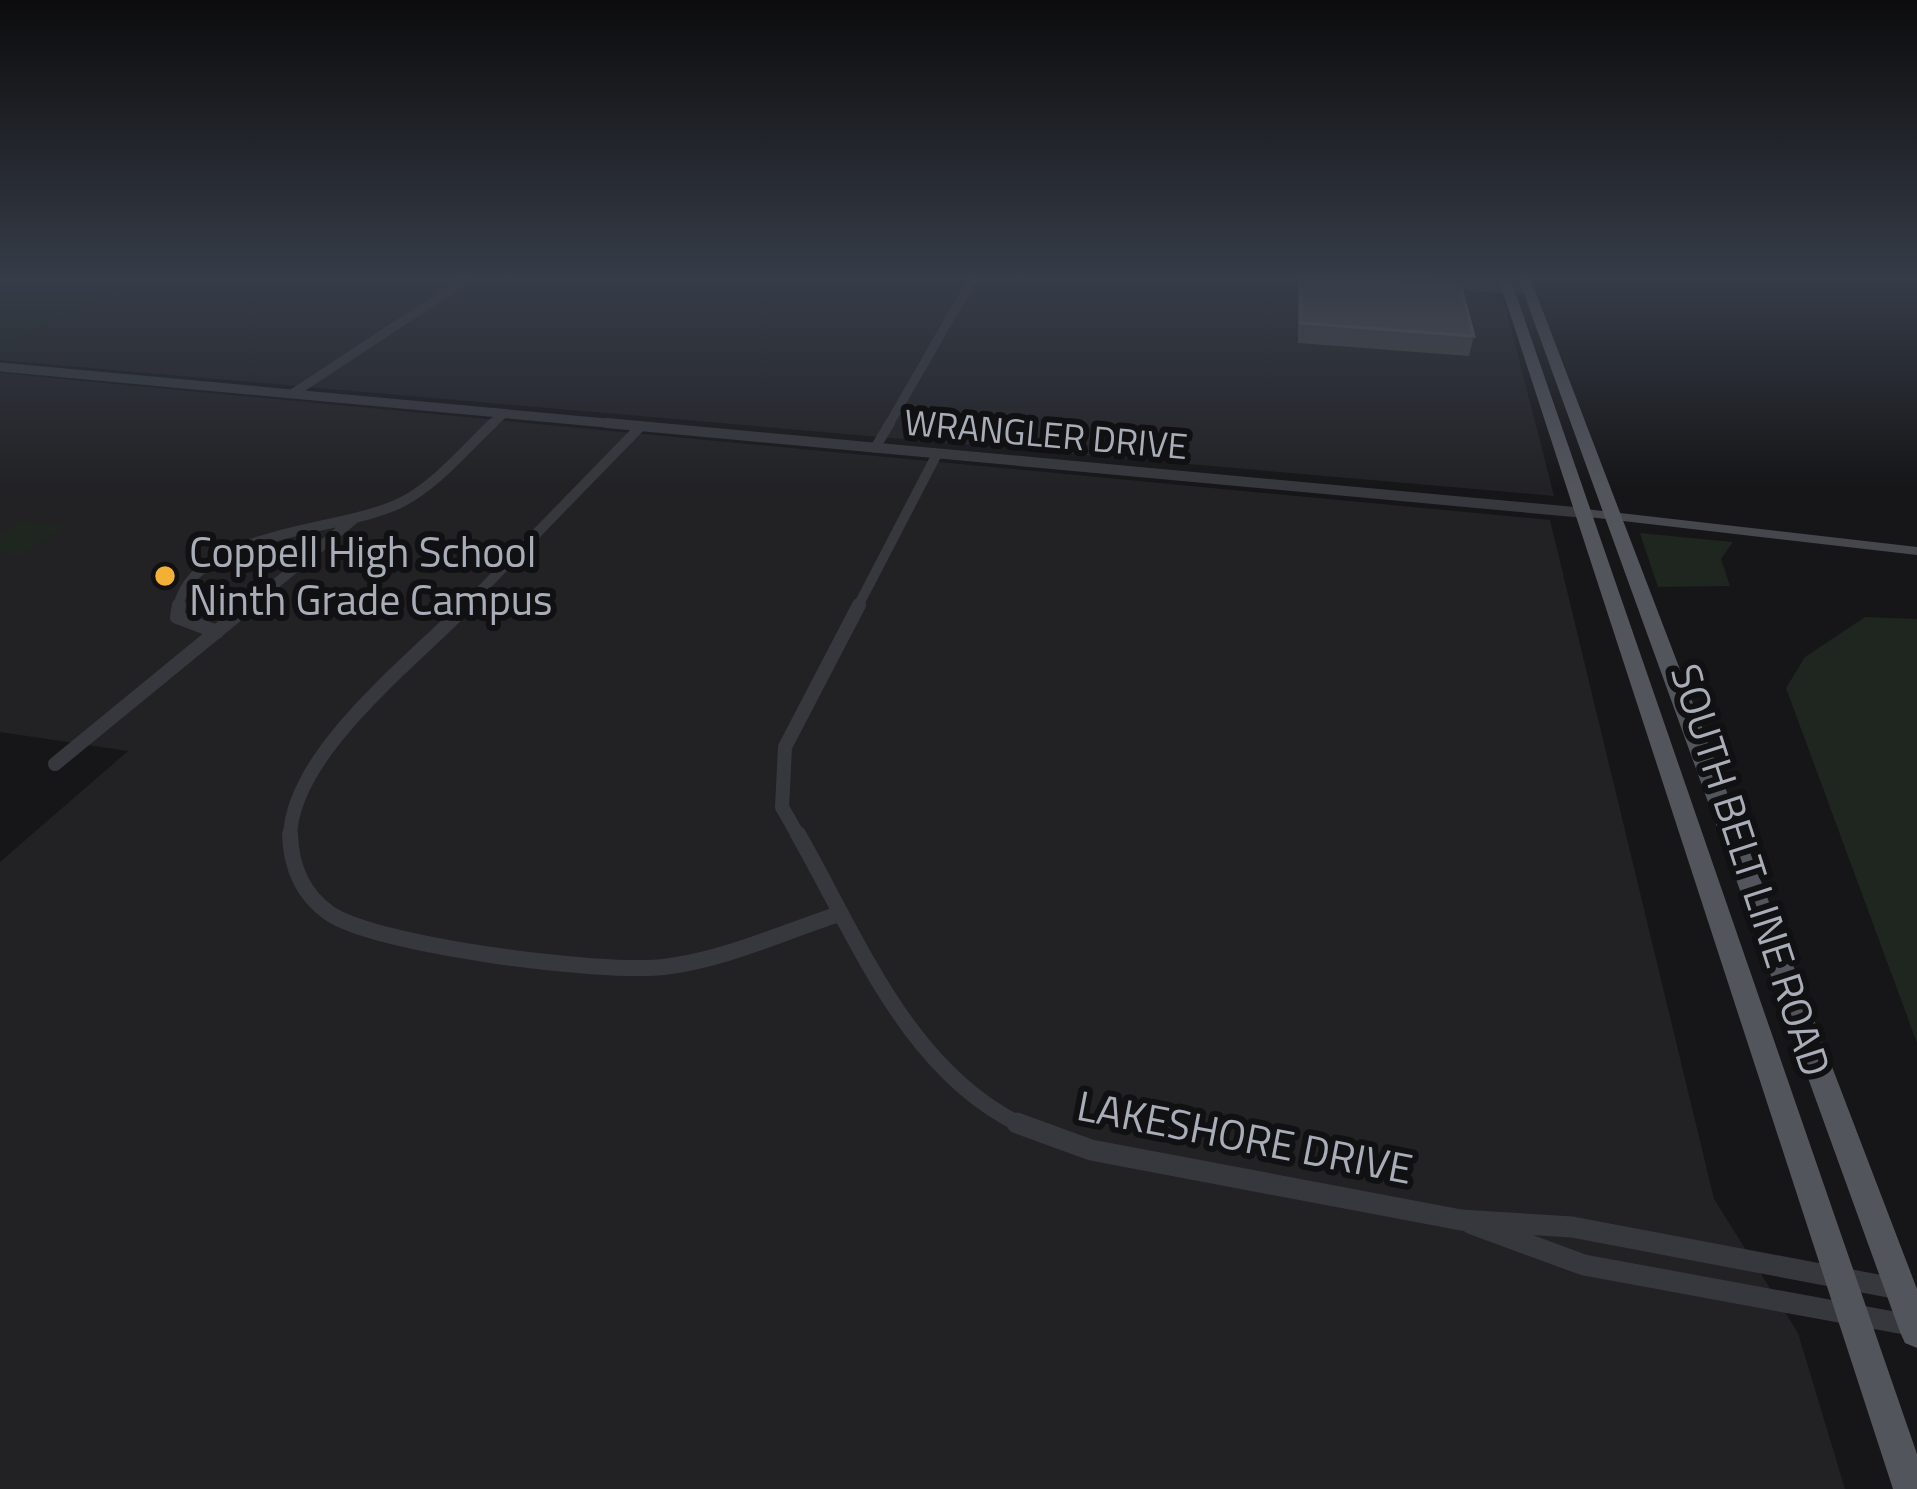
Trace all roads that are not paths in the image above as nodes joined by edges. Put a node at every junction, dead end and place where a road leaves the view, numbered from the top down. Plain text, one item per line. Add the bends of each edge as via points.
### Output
1 (360, 349) edge
2 (931, 349) edge
3 (1529, 349) edge
4 (1550, 349) edge
5 (0, 367) edge
6 (1538, 374) junction
7 (1560, 376) junction
8 (292, 394) junction
9 (503, 414) junction
10 (640, 426) junction
11 (874, 448) junction
12 (937, 454) junction
13 (1585, 514) junction
14 (358, 516) junction
15 (1616, 516) junction
16 (1917, 547) edge
17 (218, 632) junction
18 (55, 764) dead end
19 (1711, 887) junction
20 (1753, 893) junction
21 (839, 914) junction
22 (1462, 1220) junction
23 (1839, 1277) junction
24 (1901, 1289) junction
25 (1851, 1313) junction
26 (1916, 1329) edge
27 (1911, 1489) edge

1 - 8 street
2 - 11 street
3 - 6 main road, SOUTH BELT LINE ROAD
4 - 7 main road, SOUTH BELT LINE ROAD
5 - 8 street, WRANGLER DRIVE
6 - 7 main road
6 - 13 main road, SOUTH BELT LINE ROAD
7 - 15 main road, SOUTH BELT LINE ROAD
8 - 9 street, WRANGLER DRIVE
9 - 10 street, WRANGLER DRIVE
9 - 14 street via 416,494
10 - 11 street, WRANGLER DRIVE
10 - 21 street via 319,757 290,810 285,837 294,867 309,892 358,928 596,969 670,967
11 - 12 street, WRANGLER DRIVE
12 - 13 street, WRANGLER DRIVE
12 - 21 street, LAKESHORE DRIVE via 780,764 782,807
13 - 15 street
13 - 19 main road, SOUTH BELT LINE ROAD
14 - 17 street
14 - 17 street via 248,543 196,578 182,590 177,617
15 - 16 street
15 - 20 main road, SOUTH BELT LINE ROAD
17 - 18 street
19 - 20 main road
19 - 23 main road, SOUTH BELT LINE ROAD
20 - 24 main road, SOUTH BELT LINE ROAD
21 - 22 street, LAKESHORE DRIVE via 922,1051 995,1114 1091,1150
22 - 23 street, LAKESHORE DRIVE via 1572,1227
22 - 25 street, LAKESHORE DRIVE via 1584,1265
23 - 24 street, LAKESHORE DRIVE
23 - 25 main road, SOUTH BELT LINE ROAD
24 - 26 main road, SOUTH BELT LINE ROAD
25 - 26 street, LAKESHORE DRIVE
25 - 27 main road, SOUTH BELT LINE ROAD

